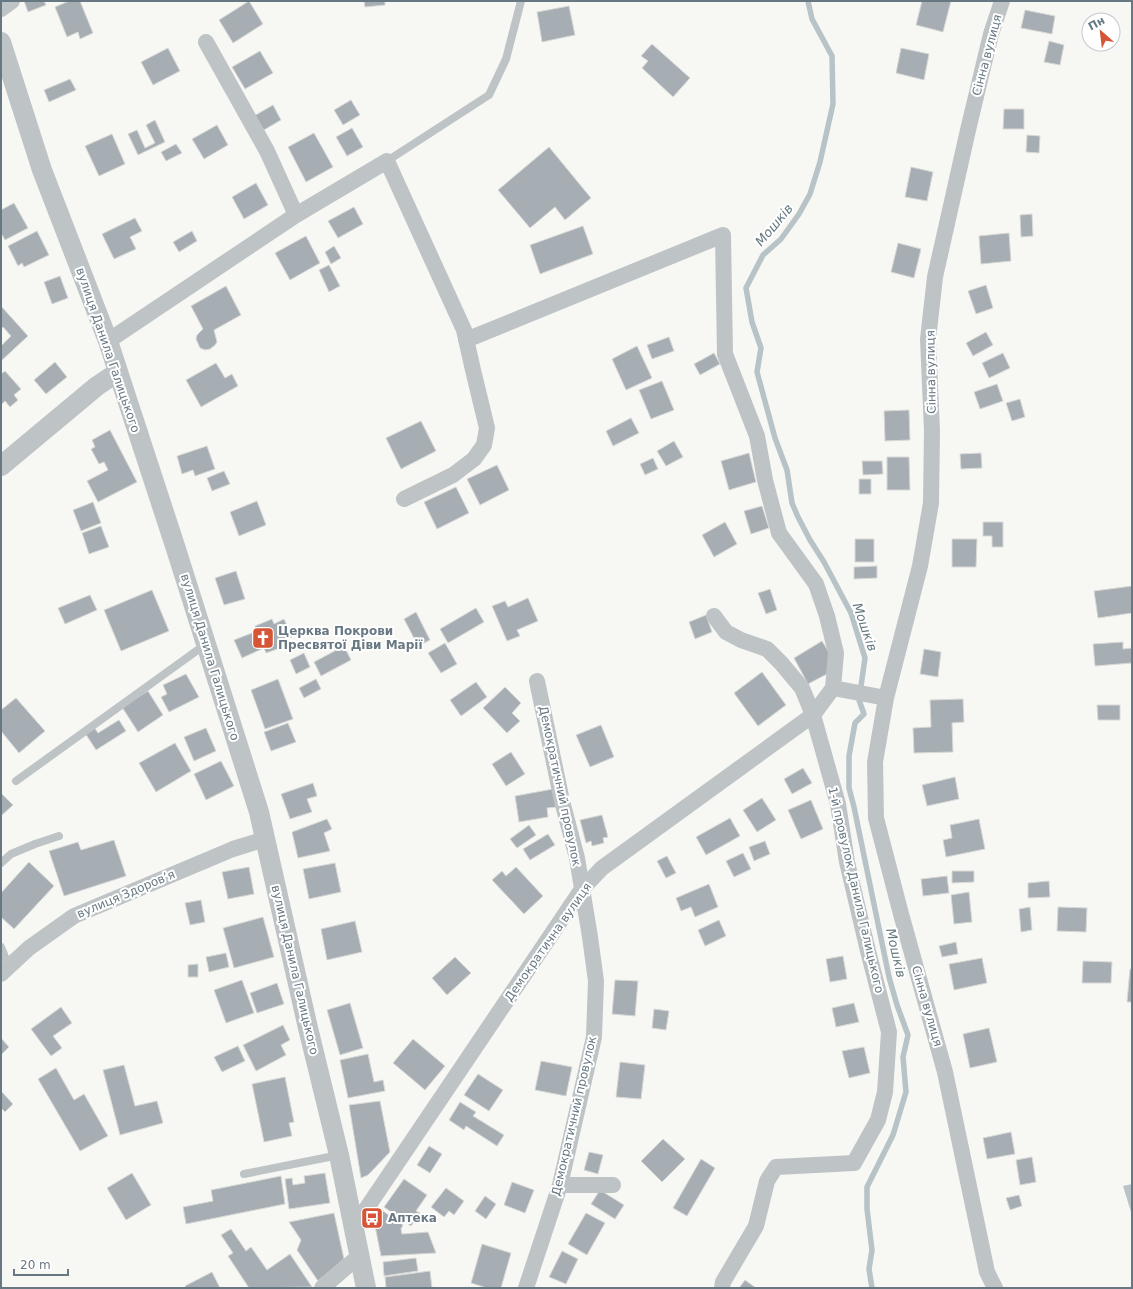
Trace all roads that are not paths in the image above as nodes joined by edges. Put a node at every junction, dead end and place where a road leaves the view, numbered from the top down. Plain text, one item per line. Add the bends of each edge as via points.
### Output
1 (12, 1) edge
2 (521, 1) edge
3 (1002, 1) edge
4 (1, 9) edge
5 (1, 42) edge
6 (206, 42) dead end
7 (387, 161) junction
8 (296, 215) junction
9 (466, 340) junction
10 (108, 341) junction
11 (118, 372) junction
12 (1, 466) edge
13 (404, 499) dead end
14 (714, 616) dead end
15 (206, 643) junction
16 (538, 681) dead end
17 (836, 689) junction
18 (883, 698) junction
19 (813, 715) junction
20 (16, 781) dead end
21 (59, 836) dead end
22 (265, 839) junction
23 (1, 863) edge
24 (582, 889) junction
25 (1, 947) edge
26 (5, 970) edge
27 (339, 1156) junction
28 (244, 1174) dead end
29 (560, 1185) junction
30 (612, 1185) dead end
31 (354, 1227) junction
32 (359, 1256) junction
33 (322, 1288) edge
34 (366, 1288) edge
35 (526, 1288) edge
36 (722, 1288) edge
37 (995, 1288) edge

1 - 4 street
2 - 7 lane via 506,59 489,95
3 - 18 street, Сінна вулиця via 991,34 936,277 928,339 932,503 920,566
5 - 10 street, вулиця Данила Галицького via 42,170
6 - 8 street via 267,151
7 - 8 street
7 - 9 street via 464,330
8 - 10 street
9 - 13 street via 488,428 484,445 474,459 453,475
9 - 17 street via 723,234 725,354 757,436 779,533 816,584 827,616 836,653
10 - 11 street, вулиця Данила Галицького
11 - 12 street via 97,386
11 - 15 street, вулиця Данила Галицького
14 - 19 street, 1-й провулок Данила Галицького via 726,632 767,649 781,663 802,688
15 - 20 lane
15 - 22 street, вулиця Данила Галицького via 259,812
16 - 24 street, Демократичний провулок
17 - 18 street
17 - 19 street, Демократична вулиця
18 - 37 street, Сінна вулиця via 875,762 876,818 945,1072 987,1272
19 - 24 street, Демократична вулиця via 602,868
19 - 36 street, 1-й провулок Данила Галицького via 838,804 847,862 889,1032 884,1092 878,1120 854,1163 776,1167 767,1181 756,1226 723,1282
21 - 23 lane via 11,854
22 - 26 street, вулиця Здоровʼя via 233,849 74,916 28,948
22 - 27 street, вулиця Данила Галицького
24 - 29 street, Демократичний провулок via 596,981 594,1037
24 - 31 street, Демократична вулиця
25 - 26 lane
27 - 28 lane
27 - 31 street, вулиця Данила Галицького
29 - 30 street
29 - 35 street, Демократичний провулок
31 - 32 street, вулиця Данила Галицького
32 - 33 street
32 - 34 street, вулиця Данила Галицького

